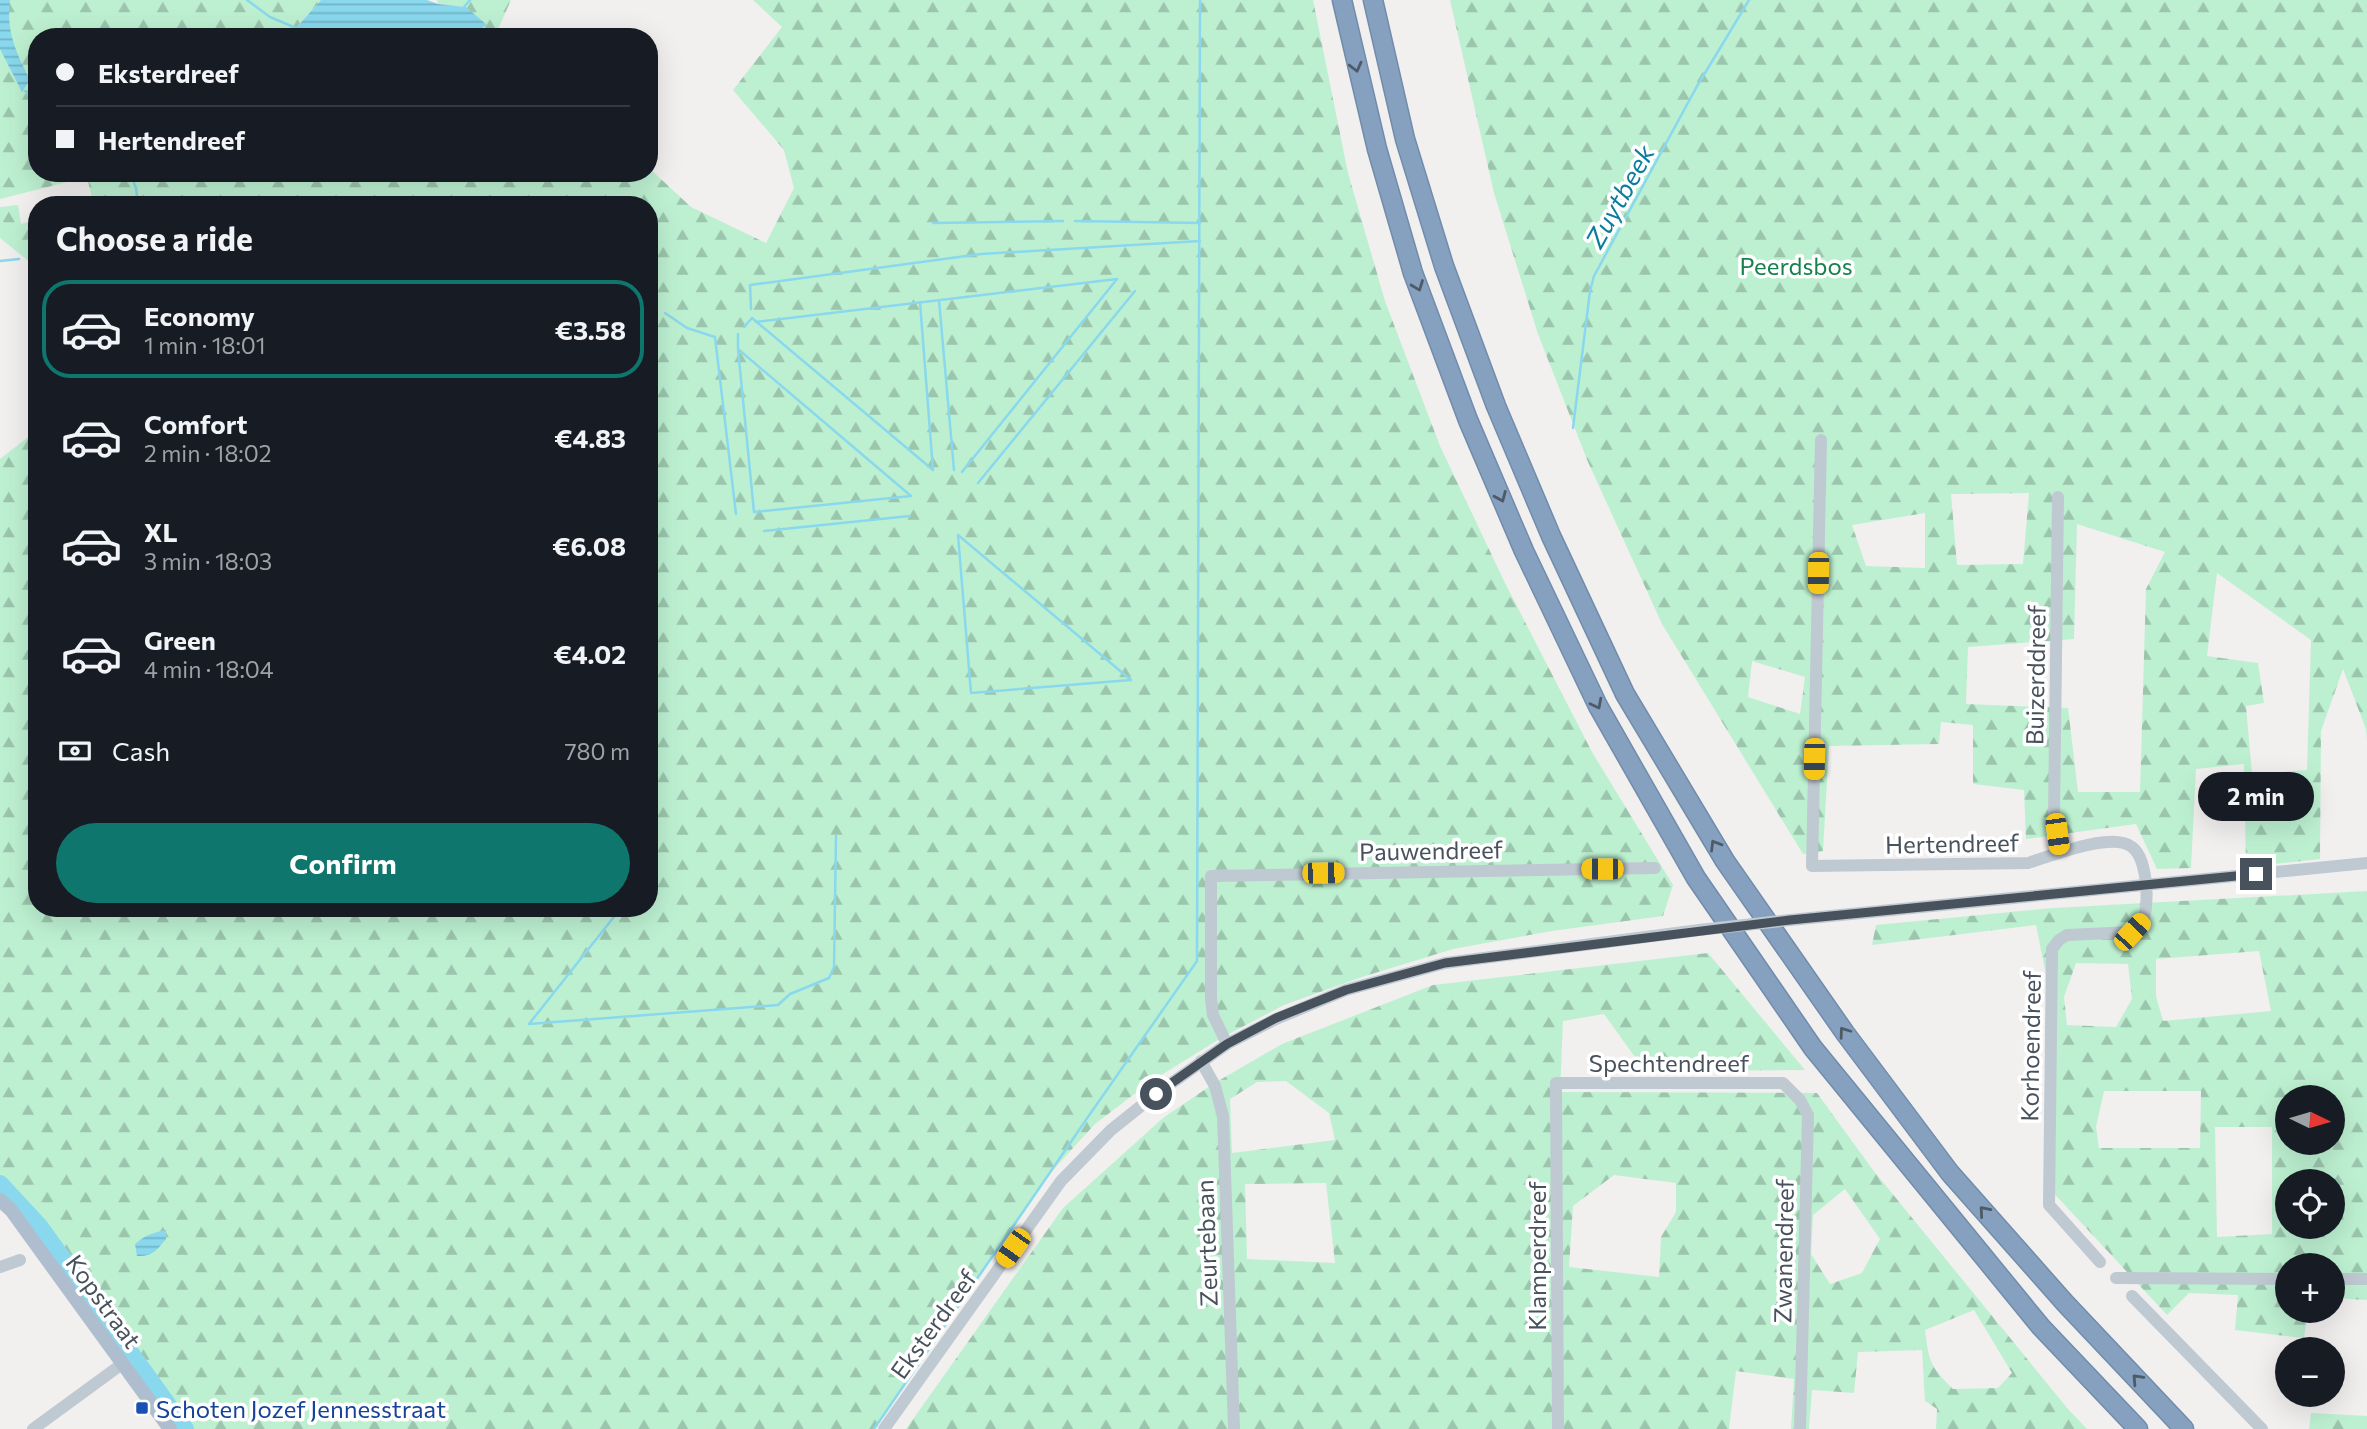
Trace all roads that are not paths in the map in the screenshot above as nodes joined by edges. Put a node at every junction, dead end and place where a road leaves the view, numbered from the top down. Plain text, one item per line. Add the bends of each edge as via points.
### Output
1 (1342, 0) edge
2 (1373, 0) edge
3 (1821, 440) dead end
4 (2058, 497) dead end
5 (2059, 853) junction
6 (2367, 863) edge
7 (1655, 868) dead end
8 (2146, 884) junction
9 (1227, 1044) junction
10 (1201, 1061) junction
11 (1556, 1083) joint
12 (1783, 1083) joint
13 (0, 1200) edge
14 (20, 1260) dead end
15 (2100, 1262) dead end
16 (0, 1267) edge
17 (2116, 1278) dead end
18 (2275, 1279) edge
19 (2345, 1279) edge
20 (2367, 1279) edge
21 (2132, 1296) dead end
22 (122, 1364) junction
23 (33, 1429) edge
24 (170, 1429) edge
25 (884, 1429) edge
26 (1234, 1429) edge
27 (1558, 1429) edge
28 (1800, 1429) edge
29 (2138, 1429) edge
30 (2184, 1429) edge
31 (2262, 1429) edge

1 -> 29 highway via 1377,149 1413,273 1508,515 1598,706 1696,878 1813,1048 2041,1327
30 -> 2 highway via 1950,1173 1725,861 1625,694 1500,418 1444,266 1405,139
3 - 5 street, Hertendreef via 1812,866 2028,863
4 - 5 street, Buizerddreef via 2054,815
5 - 8 street, Hertendreef via 2118,842 2132,847 2142,861
6 - 8 street
7 - 9 street, Pauwendreef via 1211,876 1211,999
8 - 9 street, bridge via 1699,930 1445,963 1346,990
8 - 15 street, Korhoendreef via 2143,920 2132,932 2067,935 2052,949 2049,1205
9 - 10 street, Eksterdreef
10 - 25 street, Eksterdreef via 1111,1130 1061,1181
10 - 26 street, Zeurtebaan via 1215,1086 1223,1116
11 - 12 street, Spechtendreef
11 - 27 street, Klamperdreef
12 - 28 street, Zwanendreef via 1808,1115
13 - 22 main road, Kopstraat
14 - 16 street
17 - 18 street
19 - 20 street
21 - 31 street
22 - 23 street
22 - 24 main road, Kopstraat

